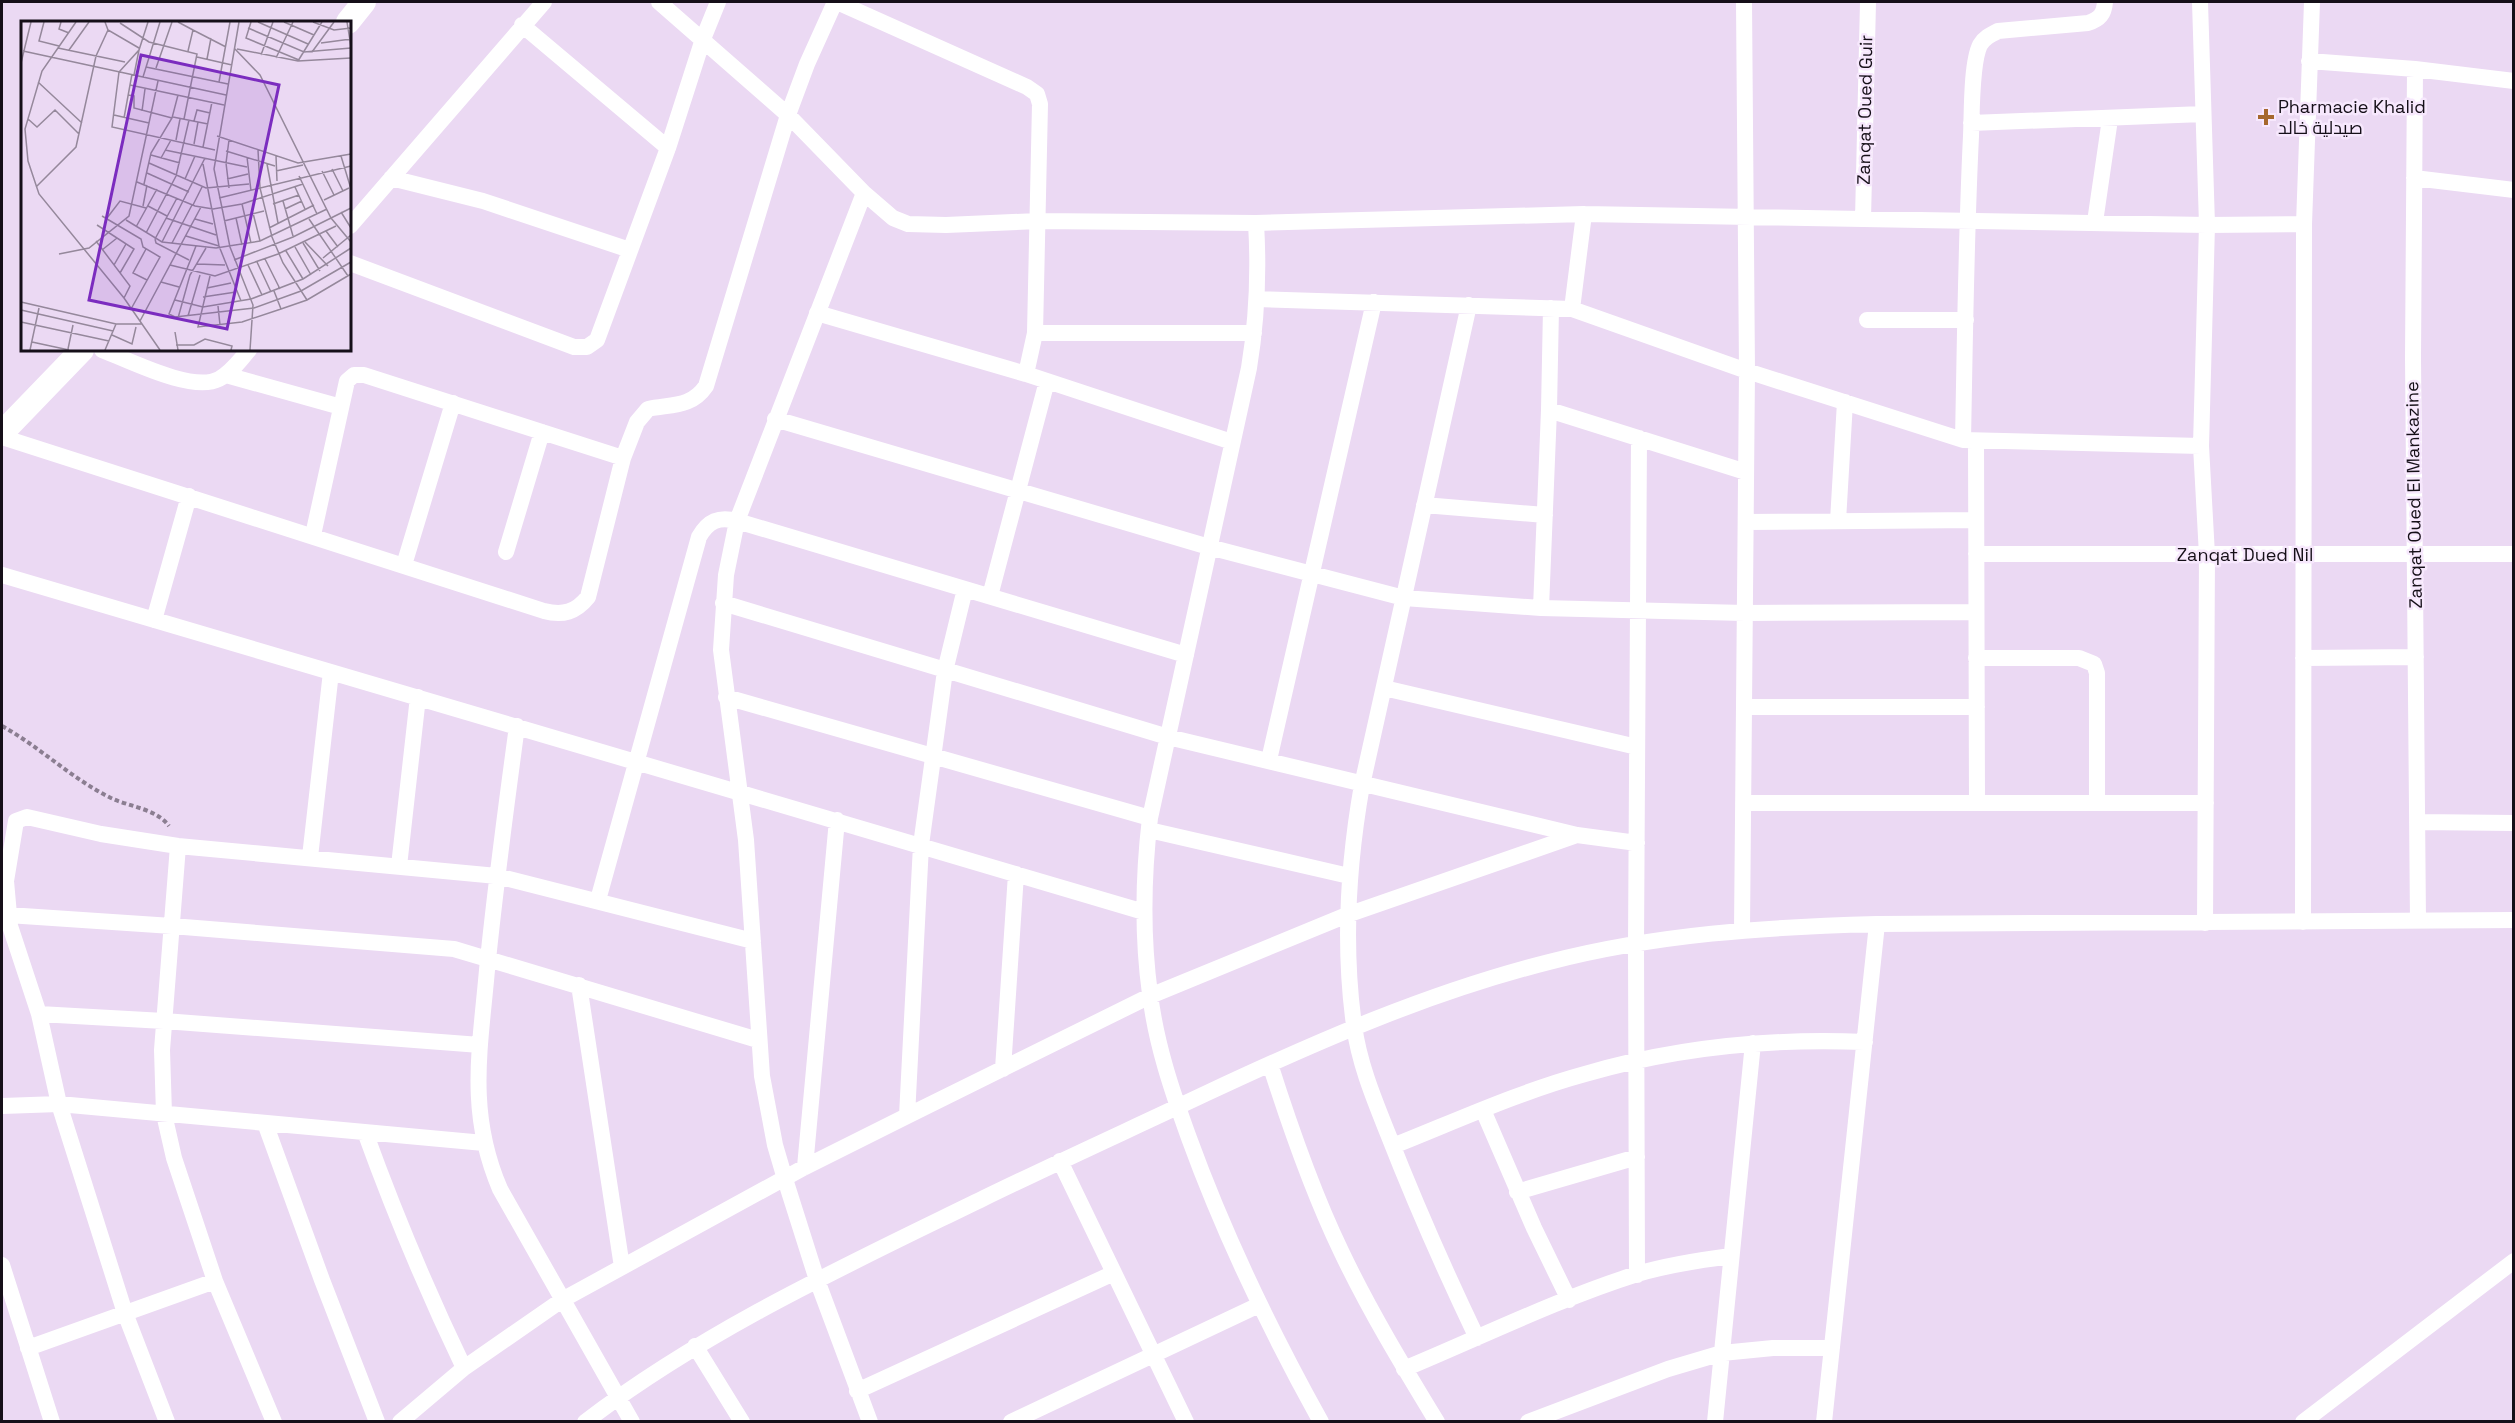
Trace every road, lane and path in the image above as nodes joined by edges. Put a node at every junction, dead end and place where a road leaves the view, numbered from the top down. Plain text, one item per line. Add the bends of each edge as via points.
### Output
1 (364, 2) edge
2 (544, 2) edge
3 (659, 2) edge
4 (718, 2) edge
5 (836, 2) edge
6 (1744, 2) edge
7 (1868, 2) edge
8 (2105, 2) edge
9 (2200, 2) edge
10 (2312, 2) edge
11 (349, 21) edge
12 (522, 25) junction
13 (703, 39) junction
14 (2309, 61) junction
15 (2415, 69) junction
16 (2514, 81) edge
17 (2203, 114) junction
18 (788, 115) junction
19 (2110, 118) junction
20 (1971, 123) junction
21 (668, 148) junction
22 (391, 178) junction
23 (2414, 178) junction
24 (2514, 190) edge
25 (864, 193) junction
26 (1584, 214) junction
27 (1746, 217) junction
28 (1863, 219) junction
29 (1038, 221) junction
30 (1967, 221) junction
31 (2095, 222) junction
32 (1256, 223) junction
33 (2304, 224) junction
34 (351, 225) edge
35 (2207, 225) junction
36 (630, 250) junction
37 (351, 263) edge
38 (1257, 298) junction
39 (1374, 302) junction
40 (1469, 305) junction
41 (1551, 308) junction
42 (1572, 309) junction
43 (817, 313) junction
44 (1867, 320) dead end
45 (1966, 320) junction
46 (1035, 333) junction
47 (1254, 333) junction
48 (81, 351) edge
49 (105, 351) edge
50 (248, 351) edge
51 (1747, 371) junction
52 (1026, 374) junction
53 (226, 375) junction
54 (1047, 381) junction
55 (1845, 402) junction
56 (453, 403) junction
57 (341, 407) junction
58 (1550, 410) junction
59 (775, 419) junction
60 (542, 432) junction
61 (2, 435) edge
62 (1640, 438) junction
63 (1969, 440) junction
64 (1232, 442) junction
65 (2201, 447) junction
66 (623, 458) junction
67 (1746, 471) junction
68 (1018, 491) junction
69 (189, 496) junction
70 (1424, 505) junction
71 (1545, 515) junction
72 (1976, 520) junction
73 (737, 521) junction
74 (1838, 521) junction
75 (1746, 522) junction
76 (313, 536) junction
77 (1209, 547) junction
78 (506, 552) dead end
79 (1976, 554) junction
80 (2304, 554) junction
81 (2415, 554) junction
82 (2514, 554) edge
83 (2207, 555) junction
84 (404, 565) junction
85 (1311, 574) junction
86 (2, 575) edge
87 (965, 589) junction
88 (990, 596) junction
89 (1404, 598) junction
90 (723, 603) junction
91 (1541, 608) junction
92 (1638, 610) junction
93 (1976, 612) junction
94 (1744, 613) junction
95 (154, 620) junction
96 (1185, 655) junction
97 (2416, 657) junction
98 (1976, 658) junction
99 (2303, 658) junction
100 (945, 671) junction
101 (331, 672) junction
102 (1384, 688) junction
103 (418, 697) junction
104 (726, 697) junction
105 (1744, 707) junction
106 (1977, 707) junction
107 (2, 726) edge
108 (517, 726) junction
109 (1168, 737) junction
110 (1637, 747) junction
111 (933, 756) junction
112 (1269, 760) junction
113 (637, 761) junction
114 (1362, 785) junction
115 (740, 791) junction
116 (1743, 803) junction
117 (1977, 803) junction
118 (2097, 803) junction
119 (2206, 803) junction
120 (837, 820) junction
121 (2418, 822) junction
122 (2514, 823) edge
123 (1150, 824) junction
124 (1576, 835) junction
125 (1637, 843) junction
126 (921, 845) junction
127 (178, 846) junction
128 (310, 857) junction
129 (399, 866) junction
130 (1016, 874) junction
131 (497, 876) junction
132 (1349, 876) junction
133 (598, 900) junction
134 (1144, 912) junction
135 (8, 915) junction
136 (1347, 915) junction
137 (2514, 920) edge
138 (2418, 921) junction
139 (2303, 922) junction
140 (2205, 923) junction
141 (1877, 924) junction
142 (172, 926) junction
143 (1742, 930) junction
144 (753, 941) junction
145 (1636, 944) junction
146 (488, 958) junction
147 (579, 986) junction
148 (1150, 996) junction
149 (39, 1014) junction
150 (164, 1021) junction
151 (1354, 1027) junction
152 (758, 1040) junction
153 (1865, 1042) junction
154 (1752, 1043) junction
155 (480, 1045) junction
156 (1636, 1060) junction
157 (1270, 1064) junction
158 (1003, 1069) junction
159 (59, 1104) junction
160 (2, 1106) edge
161 (1178, 1107) junction
162 (1483, 1110) junction
163 (164, 1114) junction
164 (907, 1116) junction
165 (265, 1123) junction
166 (365, 1132) junction
167 (484, 1143) junction
168 (1393, 1146) junction
169 (1637, 1157) junction
170 (1060, 1161) junction
171 (805, 1167) junction
172 (785, 1179) junction
173 (1517, 1192) junction
174 (1731, 1256) junction
175 (2514, 1262) edge
176 (2, 1265) edge
177 (622, 1267) junction
178 (1114, 1273) junction
179 (1637, 1275) junction
180 (817, 1280) junction
181 (215, 1281) junction
182 (562, 1300) junction
183 (1569, 1300) junction
184 (1259, 1305) junction
185 (125, 1313) junction
186 (1477, 1338) junction
187 (695, 1346) junction
188 (28, 1348) junction
189 (1832, 1348) junction
190 (1722, 1353) junction
191 (1154, 1354) junction
192 (464, 1368) junction
193 (1404, 1369) junction
194 (857, 1391) junction
195 (617, 1397) junction
196 (52, 1422) edge
197 (167, 1422) edge
198 (274, 1422) edge
199 (377, 1422) edge
200 (400, 1422) edge
201 (585, 1422) edge
202 (632, 1422) edge
203 (742, 1422) edge
204 (870, 1422) edge
205 (1011, 1422) edge
206 (1186, 1422) edge
207 (1322, 1422) edge
208 (1437, 1422) edge
209 (1528, 1422) edge
210 (1716, 1422) edge
211 (1824, 1422) edge
212 (2303, 1422) edge

1 - 11 street
2 - 12 street
3 - 13 street
4 - 13 street
5 - 18 street
5 - 29 street via 1037,94
6 - 27 street
7 - 28 street, Zanqat Oued Guir
8 - 20 street via 2102,16 2088,23 1998,31 1987,36 1976,59
9 - 17 street
10 - 14 street
12 - 21 street
12 - 22 street
13 - 18 street
13 - 21 street
14 - 15 street
14 - 33 street
15 - 16 street
15 - 23 street, Zanqat Oued El Mankazine
17 - 19 street
17 - 35 street
18 - 25 street
18 - 66 street via 706,386 688,403 648,409 637,422
19 - 20 street
19 - 31 street
20 - 30 street
21 - 36 street
22 - 34 street
22 - 36 street via 483,201
23 - 24 street
23 - 81 street, Zanqat Oued El Mankazine
25 - 29 street via 893,218 908,224
25 - 43 street
26 - 27 street
26 - 32 street
26 - 42 street
27 - 28 street
27 - 51 street
28 - 30 street
29 - 32 street
29 - 46 street
30 - 31 street
30 - 45 street
31 - 35 street
32 - 38 street
33 - 35 street
33 - 80 street
35 - 65 street
36 - 37 street via 597,340 587,347 574,347
38 - 39 street
38 - 47 street
39 - 40 street
39 - 85 street
40 - 41 street
40 - 70 street
41 - 42 street
41 - 58 street
42 - 51 street
43 - 52 street
43 - 59 street
44 - 45 street
45 - 63 street
46 - 47 street
46 - 52 street
47 - 64 street
48 - 61 street
49 - 53 street via 191,382 208,382
50 - 53 street
51 - 55 street
51 - 67 street
52 - 54 street
53 - 57 street
54 - 64 street
54 - 68 street
55 - 63 street
55 - 74 street
56 - 57 street via 354,375 347,381
56 - 60 street
56 - 84 street
57 - 76 street
58 - 62 street
58 - 71 street
59 - 68 street
59 - 73 street
60 - 66 street
60 - 78 street
61 - 69 street
62 - 67 street
62 - 92 street
63 - 65 street
63 - 72 street
64 - 77 street
65 - 83 street
66 - 84 street via 588,597 573,610 554,614
67 - 75 street
68 - 77 street
68 - 88 street
69 - 76 street
69 - 95 street
70 - 71 street
70 - 89 street
71 - 91 street
72 - 74 street
72 - 79 street
73 - 87 street
73 - 90 street
73 - 113 street via 714,520 699,537
74 - 75 street
75 - 94 street
76 - 84 street
77 - 85 street
77 - 96 street
79 - 83 street, Zanqat Dued Nil
79 - 93 street
80 - 81 street, Zanqat Dued Nil
80 - 83 street, Zanqat Dued Nil
80 - 99 street
81 - 82 street, Zanqat Dued Nil
81 - 97 street, Zanqat Oued El Mankazine
83 - 119 street
85 - 89 street
85 - 112 street
86 - 95 street
87 - 88 street
87 - 100 street
88 - 96 street
89 - 91 street
89 - 102 street
90 - 100 street
90 - 104 street via 721,650
91 - 92 street
92 - 94 street
92 - 110 street
93 - 94 street
93 - 98 street
94 - 105 street
95 - 101 street
96 - 109 street
97 - 99 street
97 - 121 street, Zanqat Oued El Mankazine
98 - 106 street
98 - 118 street via 2079,658 2094,664
99 - 139 street
100 - 109 street
100 - 111 street
101 - 103 street
101 - 128 street
102 - 110 street
102 - 114 street
103 - 108 street
103 - 129 street
104 - 111 street
104 - 115 street
105 - 106 street
105 - 116 street
106 - 117 street
107 - 127 path via 100,793 157,815 171,828
108 - 113 street
108 - 131 street
109 - 112 street
109 - 123 street
110 - 125 street
111 - 123 street
111 - 126 street
112 - 114 street
113 - 115 street
113 - 133 street
114 - 124 street
114 - 132 street
115 - 120 street
115 - 144 street
116 - 117 street
116 - 143 street
117 - 118 street
118 - 119 street
119 - 140 street
120 - 126 street
120 - 171 street
121 - 122 street
121 - 138 street, Zanqat Oued El Mankazine
123 - 132 street
123 - 134 street
124 - 125 street
124 - 136 street
125 - 145 street
126 - 130 street
126 - 164 street
127 - 128 street
127 - 135 street via 101,834 27,816 21,818 14,826 6,881
127 - 142 street
128 - 129 street
129 - 131 street
130 - 134 street
130 - 158 street
131 - 133 street
131 - 146 street
132 - 136 street
133 - 144 street
134 - 148 street
135 - 142 street
135 - 149 street
136 - 148 street
136 - 151 street
137 - 138 street
138 - 139 street
139 - 140 street
140 - 141 street
141 - 143 street
141 - 153 street
142 - 146 street via 442,947
142 - 150 street
143 - 145 street
144 - 152 street
145 - 151 street via 1493,976
145 - 156 street
146 - 147 street
146 - 155 street
147 - 152 street
147 - 177 street
148 - 158 street
148 - 161 street
149 - 150 street
149 - 159 street
150 - 155 street
150 - 163 street
151 - 157 street
151 - 168 street
152 - 172 street via 767,1111
153 - 154 street
153 - 189 street
154 - 156 street
154 - 174 street
155 - 167 street via 477,1094
156 - 162 street via 1533,1090
156 - 169 street
157 - 161 street
157 - 193 street via 1294,1138 1341,1251
158 - 164 street
159 - 160 street
159 - 163 street
159 - 185 street
161 - 170 street
161 - 184 street via 1211,1196
162 - 168 street
162 - 173 street
163 - 165 street
163 - 181 street via 174,1158
164 - 171 street
165 - 166 street
165 - 199 street
166 - 167 street
166 - 192 street via 398,1222
167 - 182 street via 500,1189
168 - 186 street
169 - 173 street
169 - 179 street
170 - 178 street
170 - 180 street
171 - 172 street
172 - 177 street
172 - 180 street
173 - 183 street
174 - 179 street
174 - 190 street
175 - 212 street
176 - 188 street
177 - 182 street
178 - 191 street
178 - 194 street
179 - 183 street
180 - 187 street
180 - 194 street
181 - 185 street
181 - 198 street
182 - 192 street
182 - 195 street
183 - 186 street
184 - 191 street
184 - 207 street
185 - 188 street
185 - 197 street
186 - 193 street
187 - 195 street
187 - 203 street
188 - 196 street
189 - 190 street
189 - 211 street
190 - 209 street via 1668,1369
190 - 210 street
191 - 205 street
191 - 206 street
192 - 200 street
193 - 208 street
194 - 204 street
195 - 201 street
195 - 202 street

